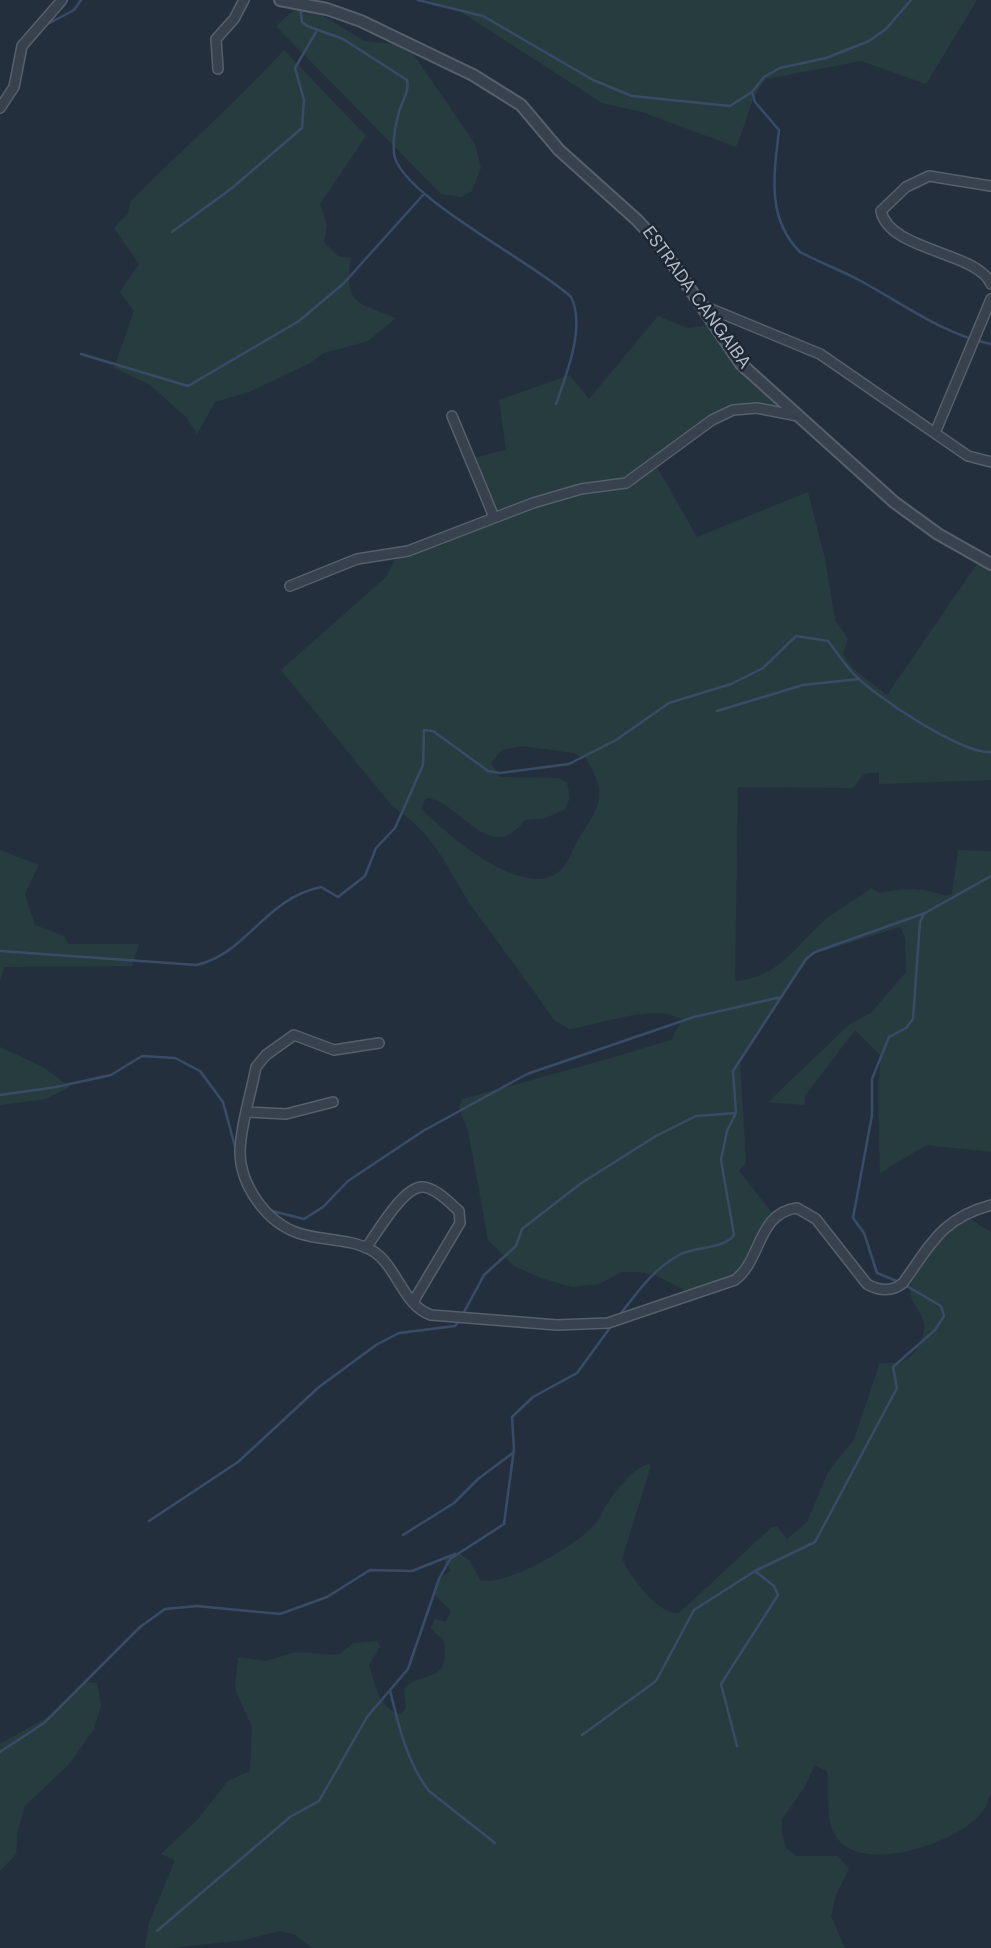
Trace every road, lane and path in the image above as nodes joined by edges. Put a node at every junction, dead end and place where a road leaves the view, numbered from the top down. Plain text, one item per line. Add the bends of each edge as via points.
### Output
1 (62, 0) edge
2 (244, 0) edge
3 (280, 0) edge
4 (218, 69) dead end
5 (0, 108) edge
6 (991, 186) edge
7 (991, 284) edge
8 (991, 299) edge
9 (699, 304) junction
10 (452, 416) dead end
11 (800, 417) junction
12 (935, 433) junction
13 (991, 461) edge
14 (494, 517) junction
15 (991, 564) edge
16 (290, 586) dead end
17 (379, 1043) dead end
18 (333, 1102) dead end
19 (248, 1112) junction
20 (991, 1205) edge
21 (366, 1248) junction
22 (413, 1302) junction

1 - 5 street via 22,46 14,86
2 - 4 street via 216,39
3 - 9 street, ESTRADA CANGAIBA via 361,21 513,99 568,159 638,220
6 - 7 street via 929,176 906,187 881,211 897,234 978,271
8 - 12 street
9 - 11 street, ESTRADA CANGAIBA via 741,364
9 - 12 street via 820,354
10 - 14 street
11 - 14 street via 757,408 733,410 712,420 626,483 564,494
11 - 15 street, ESTRADA CANGAIBA via 911,514
12 - 13 street via 968,456
14 - 16 street via 408,551 357,558
17 - 19 street via 334,1050 290,1037 258,1063
18 - 19 street via 286,1114
19 - 21 street via 242,1134 243,1169 264,1211 299,1233
20 - 22 street via 951,1221 903,1283 886,1290 867,1284 816,1219 797,1208 772,1219 748,1267 735,1280 608,1323 453,1319 427,1314
21 - 22 street via 385,1262
21 - 22 street via 402,1197 414,1188 428,1188 459,1211 460,1223

